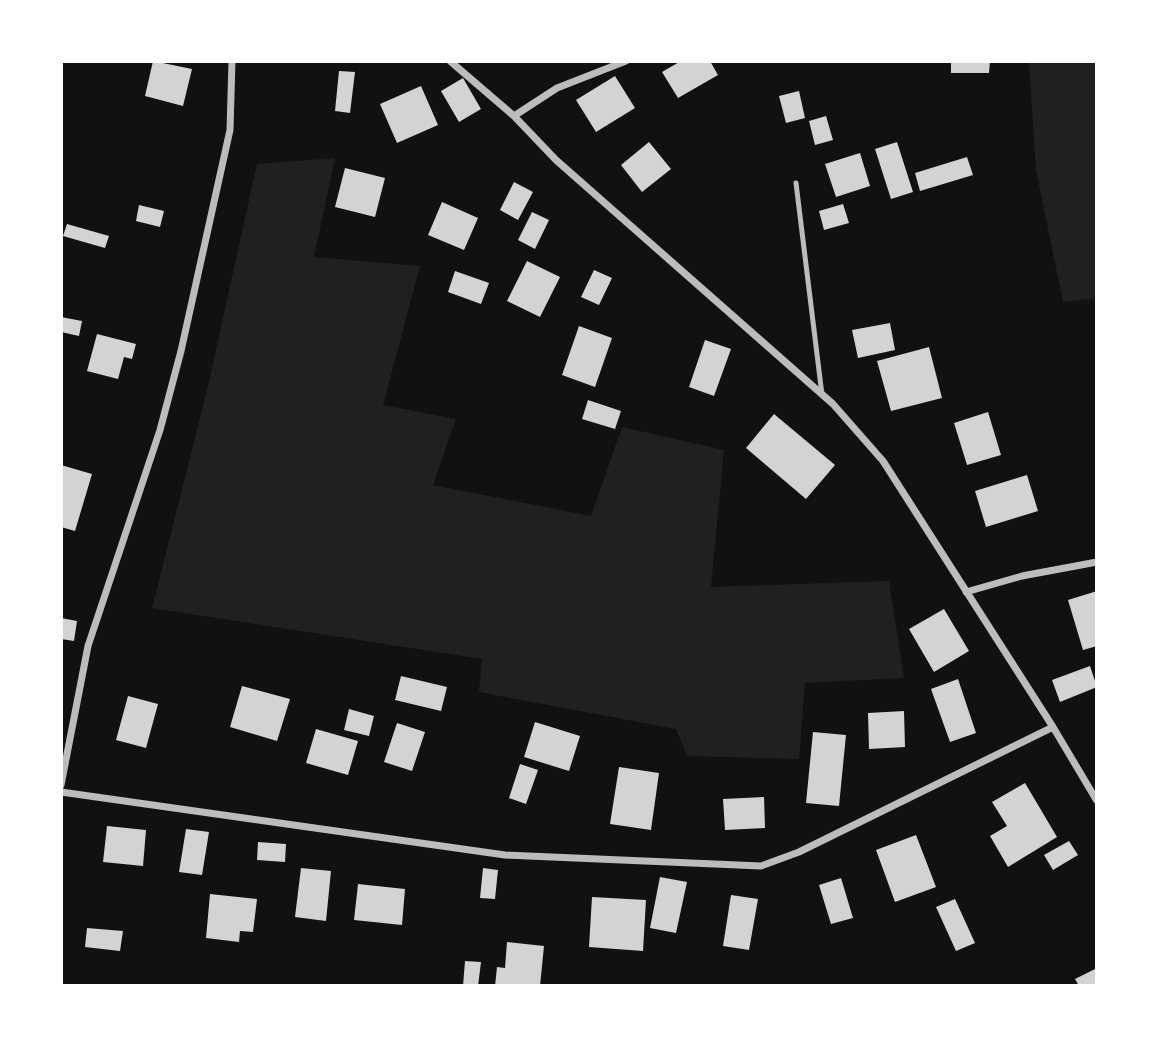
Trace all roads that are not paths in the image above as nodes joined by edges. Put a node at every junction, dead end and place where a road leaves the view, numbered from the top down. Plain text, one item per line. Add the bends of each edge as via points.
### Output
1 (232, 61) edge
2 (450, 61) edge
3 (626, 61) edge
4 (514, 116) junction
5 (796, 183) dead end
6 (822, 395) junction
7 (1097, 562) edge
8 (966, 592) junction
9 (1053, 727) junction
10 (61, 785) edge
11 (61, 792) edge
12 (1097, 801) edge

1 - 10 street via 230,130 181,351 160,430 88,646
2 - 4 street
3 - 4 street via 557,88
4 - 6 street via 555,160
5 - 6 lane
6 - 8 street via 883,461
7 - 8 street
8 - 9 street
9 - 11 street via 799,852 761,866 505,855
9 - 12 street

